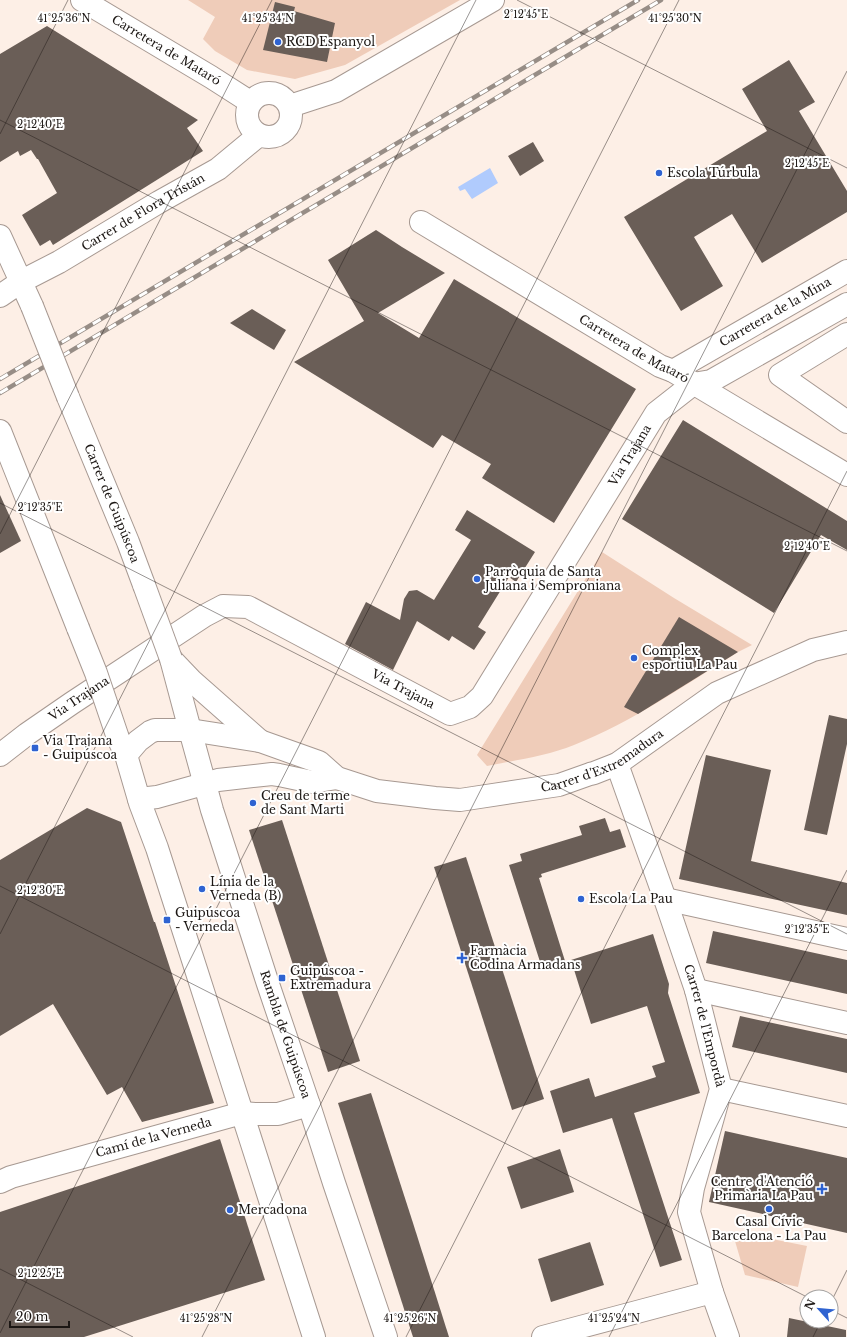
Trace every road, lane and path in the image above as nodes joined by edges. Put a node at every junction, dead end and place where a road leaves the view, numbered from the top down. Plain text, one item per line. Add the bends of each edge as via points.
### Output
1 (82, 0) edge
2 (493, 0) edge
3 (250, 102) junction
4 (290, 106) junction
5 (260, 135) junction
6 (421, 222) dead end
7 (0, 236) edge
8 (847, 271) edge
9 (22, 281) junction
10 (0, 296) edge
11 (847, 304) edge
12 (847, 334) edge
13 (703, 353) junction
14 (673, 371) junction
15 (731, 371) junction
16 (693, 384) junction
17 (847, 422) edge
18 (0, 431) edge
19 (5, 457) edge
20 (847, 475) edge
21 (847, 642) edge
22 (180, 672) junction
23 (190, 730) junction
24 (260, 741) junction
25 (122, 747) junction
26 (0, 755) edge
27 (616, 764) junction
28 (337, 778) junction
29 (205, 784) junction
30 (139, 799) junction
31 (665, 899) junction
32 (847, 939) edge
33 (696, 990) junction
34 (847, 1023) edge
35 (721, 1089) junction
36 (309, 1105) junction
37 (242, 1113) junction
38 (847, 1116) edge
39 (0, 1182) edge
40 (712, 1292) junction
41 (314, 1337) edge
42 (386, 1337) edge
43 (543, 1337) edge
44 (728, 1337) edge

1 - 3 street, Carretera de Mataró
2 - 4 street via 336,91
3 - 4 street via 260,94 272,93 284,98
3 - 5 street via 248,122
4 - 5 street via 291,119 285,130 274,136
5 - 9 street, Carrer de Flora Tristán via 218,169
6 - 14 street, Carretera de Mataró via 660,366
7 - 9 street, Carrer de Guipúscoa
8 - 13 street, Carretera de la Mina
9 - 10 street
9 - 22 street, Carrer de Guipúscoa, bridge
11 - 15 street
12 - 17 street via 780,375
13 - 14 street, Carretera de la Mina
13 - 15 street, Carretera de la Mina
14 - 16 street, Carretera de Mataró
15 - 16 street via 711,382
16 - 20 street, Carretera de Mataró
16 - 26 street, Via Trajana via 656,413 482,696 470,707 450,714 248,606 224,606 204,616 79,698
18 - 19 street
19 - 25 street, bridge via 78,628
21 - 27 street, Carrer d'Extremadura via 813,650 717,693
22 - 23 street, Carrer de Guipúscoa
22 - 24 street, Carrer d'Extremadura
23 - 24 street, Carrer d'Extremadura
23 - 25 street, Carrer d'Extremadura via 156,730
23 - 29 street, Rambla de Guipúscoa
24 - 28 street, Carrer d'Extremadura via 319,762
25 - 30 street
27 - 28 street, Carrer d'Extremadura via 559,785 460,800 377,791
27 - 31 street, Carrer de l'Empordà
28 - 29 street, Carrer d'Extremadura via 312,782 272,774 218,780
29 - 30 street, Carrer d'Extremadura via 157,797
29 - 36 street, Rambla de Guipúscoa
30 - 37 street
31 - 32 street
31 - 33 street, Carrer de l'Empordà
33 - 34 street
33 - 35 street, Carrer de l'Empordà
35 - 38 street
35 - 40 street, Carrer de l'Empordà via 693,1188 689,1212
36 - 37 street, Camí de la Verneda via 278,1114
36 - 42 street, Rambla de Guipúscoa
37 - 39 street, Camí de la Verneda
37 - 41 street
40 - 43 street
40 - 44 street, Carrer de l'Empordà

